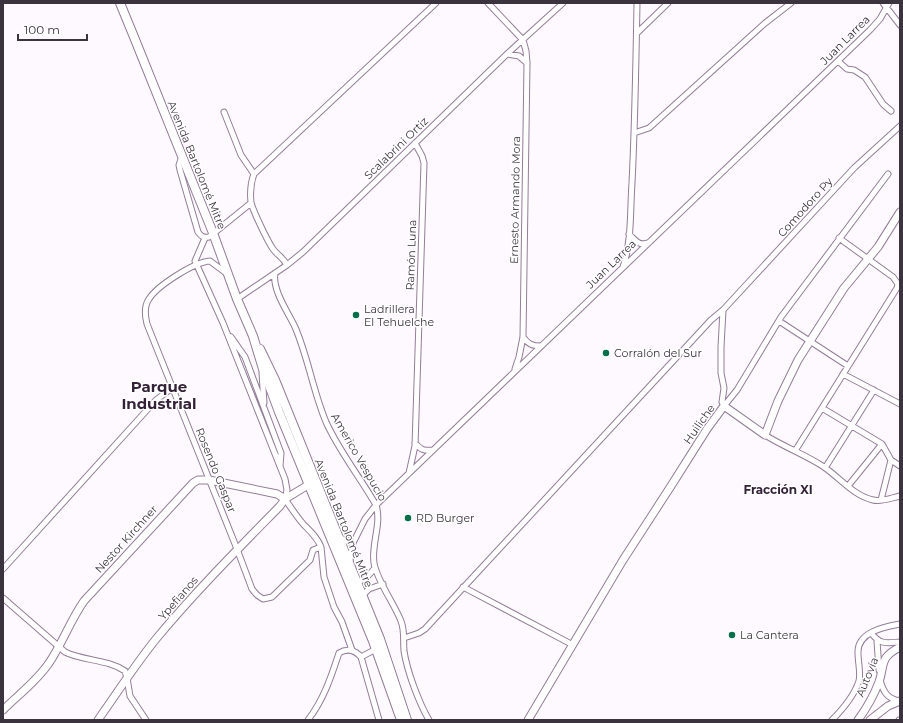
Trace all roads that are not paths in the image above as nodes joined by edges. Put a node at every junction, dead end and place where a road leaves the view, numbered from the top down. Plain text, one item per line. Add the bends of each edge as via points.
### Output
1 (120, 3) edge
2 (436, 3) edge
3 (488, 3) edge
4 (563, 3) edge
5 (638, 3) edge
6 (668, 3) edge
7 (791, 3) edge
8 (886, 4) edge
9 (900, 26) edge
10 (637, 33) junction
11 (523, 40) junction
12 (507, 54) junction
13 (838, 61) junction
14 (527, 64) junction
15 (891, 111) dead end
16 (224, 112) dead end
17 (900, 126) edge
18 (634, 133) junction
19 (415, 143) junction
20 (182, 156) junction
21 (254, 174) junction
22 (888, 174) dead end
23 (251, 202) junction
24 (900, 212) edge
25 (213, 233) junction
26 (629, 234) junction
27 (205, 238) junction
28 (839, 238) junction
29 (648, 243) junction
30 (869, 260) junction
31 (197, 264) junction
32 (287, 266) junction
33 (622, 268) junction
34 (276, 273) junction
35 (228, 275) junction
36 (238, 299) junction
37 (725, 307) junction
38 (779, 321) junction
39 (226, 330) junction
40 (253, 336) junction
41 (523, 337) junction
42 (810, 342) junction
43 (541, 346) junction
44 (848, 366) junction
45 (262, 368) junction
46 (843, 374) junction
47 (511, 375) junction
48 (172, 388) junction
49 (874, 390) junction
50 (900, 404) edge
51 (724, 406) junction
52 (822, 408) junction
53 (264, 409) junction
54 (852, 427) junction
55 (765, 435) junction
56 (415, 443) junction
57 (882, 444) junction
58 (434, 449) junction
59 (795, 451) junction
60 (891, 460) junction
61 (280, 466) junction
62 (900, 466) edge
63 (825, 468) junction
64 (409, 474) junction
65 (209, 480) junction
66 (308, 485) junction
67 (848, 486) junction
68 (900, 496) edge
69 (285, 499) junction
70 (881, 500) junction
71 (376, 505) junction
72 (335, 531) junction
73 (355, 539) junction
74 (321, 547) junction
75 (238, 549) junction
76 (349, 565) junction
77 (375, 568) junction
78 (3, 569) edge
79 (356, 582) junction
80 (383, 584) junction
81 (463, 587) junction
82 (362, 596) junction
83 (3, 598) edge
84 (900, 624) edge
85 (871, 633) junction
86 (404, 638) junction
87 (878, 641) junction
88 (900, 642) edge
89 (572, 645) junction
90 (59, 647) junction
91 (900, 647) edge
92 (376, 649) junction
93 (352, 650) junction
94 (361, 657) junction
95 (127, 678) junction
96 (880, 680) junction
97 (900, 701) edge
98 (3, 710) edge
99 (98, 720) edge
100 (146, 720) edge
101 (308, 720) edge
102 (379, 720) edge
103 (401, 720) edge
104 (408, 720) edge
105 (429, 720) edge
106 (528, 720) edge
107 (832, 720) edge
108 (858, 720) edge
109 (870, 720) edge

1 - 20 main road, Avenida Bartolomé Mitre
2 - 21 street
3 - 11 street
4 - 11 street, Scalabrini Ortiz
5 - 10 street
6 - 10 street
7 - 18 street via 764,24 649,128
8 - 9 street
8 - 13 street, Juan Larrea via 880,19
10 - 18 street
11 - 12 street, Scalabrini Ortiz
11 - 14 street, Ernesto Armando Mora
12 - 14 street via 519,56
12 - 19 street, Scalabrini Ortiz
13 - 15 street via 847,69 865,77 883,104
13 - 29 street, Juan Larrea
14 - 41 street, Ernesto Armando Mora
16 - 21 street via 240,155
17 - 37 street, Comodoro Py via 854,168
18 - 26 street
19 - 32 street, Scalabrini Ortiz
19 - 56 street, Ramón Luna via 424,163
20 - 25 main road, Avenida Bartolomé Mitre
20 - 27 street via 180,170 198,232
21 - 23 street via 251,181
22 - 28 street
23 - 25 street
23 - 32 street via 268,242
24 - 30 street
25 - 27 street
25 - 35 main road, Avenida Bartolomé Mitre
26 - 29 street via 637,243
26 - 33 street via 627,255
27 - 31 street via 196,257
28 - 30 street
28 - 38 street
29 - 33 street, Juan Larrea
30 - 42 street via 844,288
30 - 44 street via 893,277 898,284
31 - 35 street via 210,261
31 - 39 street
31 - 48 street, Rosendo Gaspar via 162,286 146,304 147,324
32 - 34 street, Scalabrini Ortiz
33 - 43 street, Juan Larrea
34 - 36 street, Scalabrini Ortiz
34 - 71 street, Americo Vespucio via 275,286 295,327 326,421 336,442
35 - 36 main road, Avenida Bartolomé Mitre
36 - 40 main road, Avenida Bartolomé Mitre
37 - 51 street via 721,347
37 - 81 street, Comodoro Py
38 - 42 street
38 - 51 street via 737,390
39 - 53 street via 245,358
39 - 61 street
40 - 45 main road, Avenida Bartolomé Mitre
40 - 72 main road, Avenida Bartolomé Mitre via 265,357
41 - 43 street via 533,346
41 - 47 street, Ernesto Armando Mora via 517,365
42 - 44 street
42 - 55 street via 788,379
43 - 47 street, Juan Larrea
44 - 46 street
45 - 53 street
45 - 66 main road, Avenida Bartolomé Mitre
46 - 49 street
46 - 52 street
47 - 58 street, Juan Larrea
48 - 65 street, Rosendo Gaspar
48 - 78 street via 156,400
49 - 50 street
49 - 54 street
51 - 55 street, Huiliche
51 - 89 street, Huiliche via 639,534
52 - 54 street
52 - 59 street
53 - 61 street via 281,453
54 - 57 street
54 - 63 street
55 - 59 street
56 - 58 street via 426,451
56 - 64 street, Ramón Luna
57 - 60 street
57 - 67 street
58 - 64 street, Juan Larrea
59 - 63 street
60 - 62 street
60 - 70 street
61 - 69 street via 287,485
63 - 67 street
64 - 71 street, Juan Larrea
65 - 69 street, Nestor Kirchner via 277,494
65 - 75 street, Rosendo Gaspar
65 - 90 street, Nestor Kirchner via 198,480 187,488 84,601
66 - 69 street
66 - 92 main road, Avenida Bartolomé Mitre
67 - 70 street via 864,497
68 - 70 street
69 - 74 street via 317,538
69 - 75 street, Ypefianos
71 - 73 street, Juan Larrea via 365,518
71 - 77 street, Americo Vespucio via 378,514 373,556
72 - 73 street via 345,541
72 - 76 main road, Avenida Bartolomé Mitre
73 - 76 street, Juan Larrea
74 - 75 street, Rosendo Gaspar via 313,550 310,560 272,597 263,599 252,589
74 - 93 street via 324,577
75 - 95 street, Ypefianos via 156,638
76 - 79 main road, Avenida Bartolomé Mitre
77 - 79 street via 366,578
77 - 80 street, Americo Vespucio
79 - 82 main road, Avenida Bartolomé Mitre
80 - 82 street via 370,589
80 - 86 street, Americo Vespucio via 402,621
81 - 86 street, Comodoro Py via 425,628
81 - 89 street
82 - 104 main road, Avenida Bartolomé Mitre via 388,659
83 - 90 street
84 - 85 street
85 - 87 street
85 - 107 street via 863,639 858,650 860,675 855,690
86 - 105 street, Americo Vespucio via 407,664 420,703
87 - 88 street
87 - 96 street
89 - 106 street, Huiliche
90 - 95 street via 71,655 120,668
90 - 98 street, Nestor Kirchner via 44,670
91 - 96 street, Autovía via 889,654 883,663
92 - 94 street
92 - 103 main road, Avenida Bartolomé Mitre
93 - 94 street
93 - 101 street via 343,650 340,653 328,687
94 - 102 street
95 - 99 street, Ypefianos
95 - 100 street via 130,696
96 - 97 street via 886,695
96 - 108 street, Autovía
97 - 109 street via 888,706

